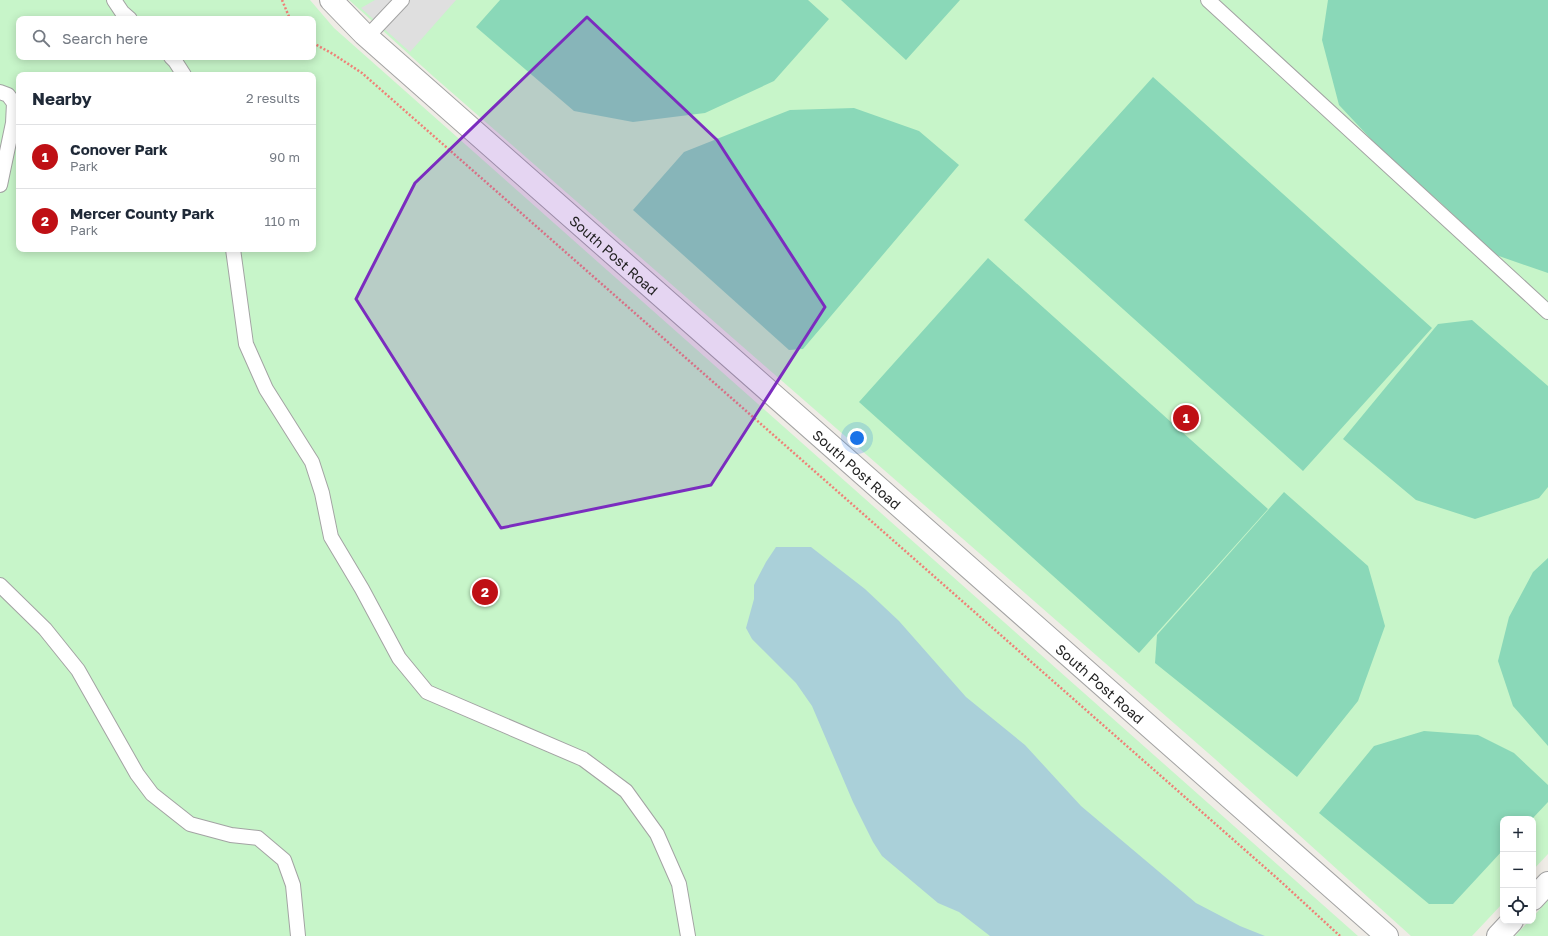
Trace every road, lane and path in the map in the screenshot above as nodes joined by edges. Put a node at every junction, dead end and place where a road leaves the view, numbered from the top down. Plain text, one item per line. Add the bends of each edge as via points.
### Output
1 (114, 0) edge
2 (282, 0) edge
3 (331, 0) edge
4 (402, 0) edge
5 (1208, 0) edge
6 (127, 16) edge
7 (289, 16) edge
8 (367, 37) junction
9 (316, 45) edge
10 (174, 60) edge
11 (182, 72) edge
12 (0, 92) edge
13 (0, 185) edge
14 (233, 252) edge
15 (1548, 312) edge
16 (0, 585) edge
17 (1548, 883) edge
18 (1536, 896) edge
19 (1509, 924) edge
20 (298, 936) edge
21 (688, 936) edge
22 (1340, 936) edge
23 (1386, 936) edge
24 (1498, 936) edge

1 - 6 lane
2 - 7 path
3 - 8 street, South Post Road
4 - 8 lane
5 - 15 lane
8 - 23 street, South Post Road
9 - 22 path via 362,73
10 - 11 lane
12 - 13 lane via 8,95 14,103
14 - 21 lane via 246,344 266,389 312,462 322,493 331,538 399,658 427,692 583,759 626,791 657,834 679,884
16 - 20 lane via 45,629 78,670 137,774 152,794 190,824 231,835 258,838 284,860 293,885
17 - 18 street
19 - 24 street

